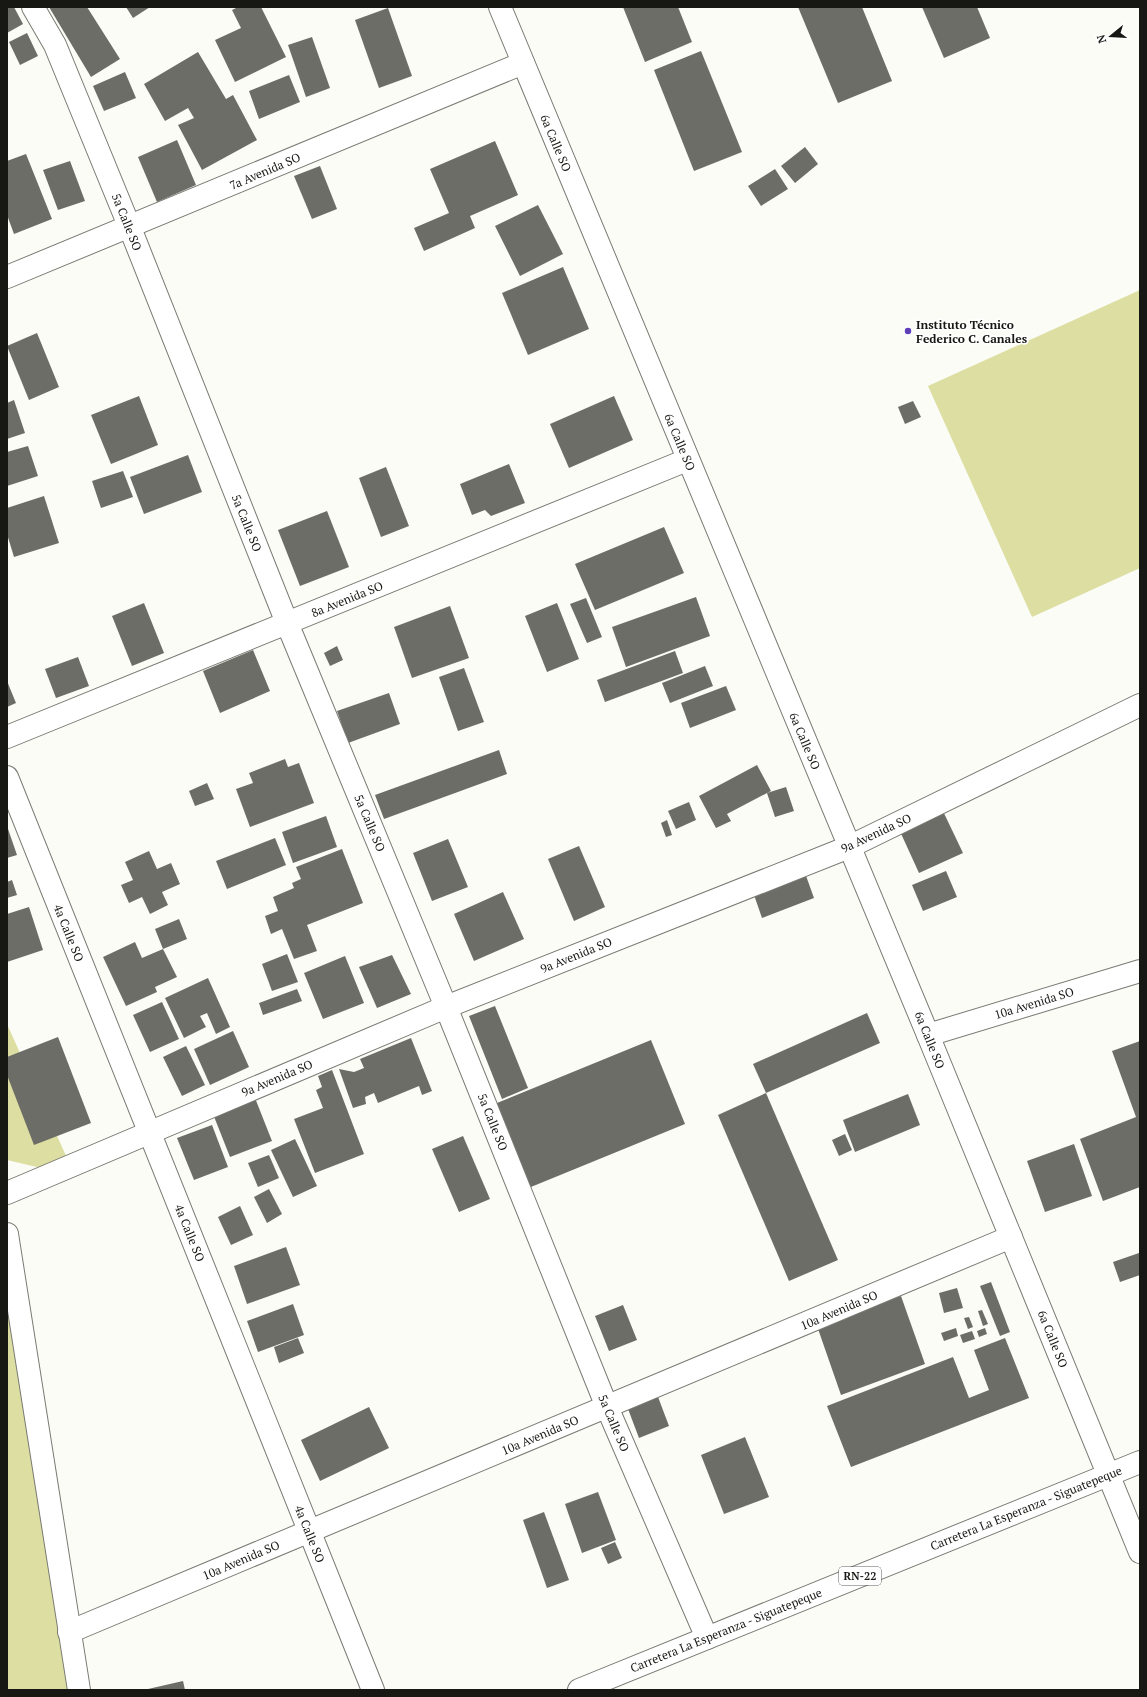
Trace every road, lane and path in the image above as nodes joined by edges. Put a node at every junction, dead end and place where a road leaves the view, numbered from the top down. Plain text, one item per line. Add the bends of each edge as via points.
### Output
1 (33, 7) edge
2 (500, 7) edge
3 (523, 63) junction
4 (130, 228) junction
5 (7, 278) edge
6 (688, 460) junction
7 (287, 623) junction
8 (1140, 705) edge
9 (7, 737) edge
10 (7, 777) edge
11 (849, 847) junction
12 (1140, 971) edge
13 (446, 1006) junction
14 (928, 1035) junction
15 (149, 1132) junction
16 (7, 1193) edge
17 (7, 1234) edge
18 (1011, 1237) junction
19 (607, 1407) junction
20 (1140, 1462) edge
21 (1109, 1475) junction
22 (309, 1532) junction
23 (1140, 1552) edge
24 (69, 1632) junction
25 (707, 1638) junction
26 (79, 1690) edge
27 (373, 1690) edge
28 (579, 1690) edge

1 - 4 street, 5a Calle SO via 55,45
2 - 3 street, 6a Calle SO
3 - 4 street, 7a Avenida SO
3 - 6 street, 6a Calle SO
4 - 5 street, 7a Avenida SO
4 - 7 street, 5a Calle SO
6 - 7 street, 8a Avenida SO
6 - 11 street, 6a Calle SO
7 - 9 street, 8a Avenida SO
7 - 13 street, 5a Calle SO
8 - 11 street, 9a Avenida SO
10 - 15 street, 4a Calle SO
11 - 13 street, 9a Avenida SO
11 - 14 street, 6a Calle SO
12 - 14 street, 10a Avenida SO
13 - 15 street, 9a Avenida SO
13 - 19 street, 5a Calle SO
14 - 18 street, 6a Calle SO
15 - 16 street, 9a Avenida SO
15 - 22 street, 4a Calle SO
17 - 24 street
18 - 19 street, 10a Avenida SO
18 - 21 street, 6a Calle SO
19 - 22 street, 10a Avenida SO
19 - 25 street, 5a Calle SO
20 - 21 street, Carretera La Esperanza - Siguatepeque / RN-22
21 - 23 street, 6a Calle SO
21 - 25 street, Carretera La Esperanza - Siguatepeque / RN-22
22 - 24 street, 10a Avenida SO
22 - 27 street, 4a Calle SO
24 - 26 street
25 - 28 street, Carretera La Esperanza - Siguatepeque / RN-22

